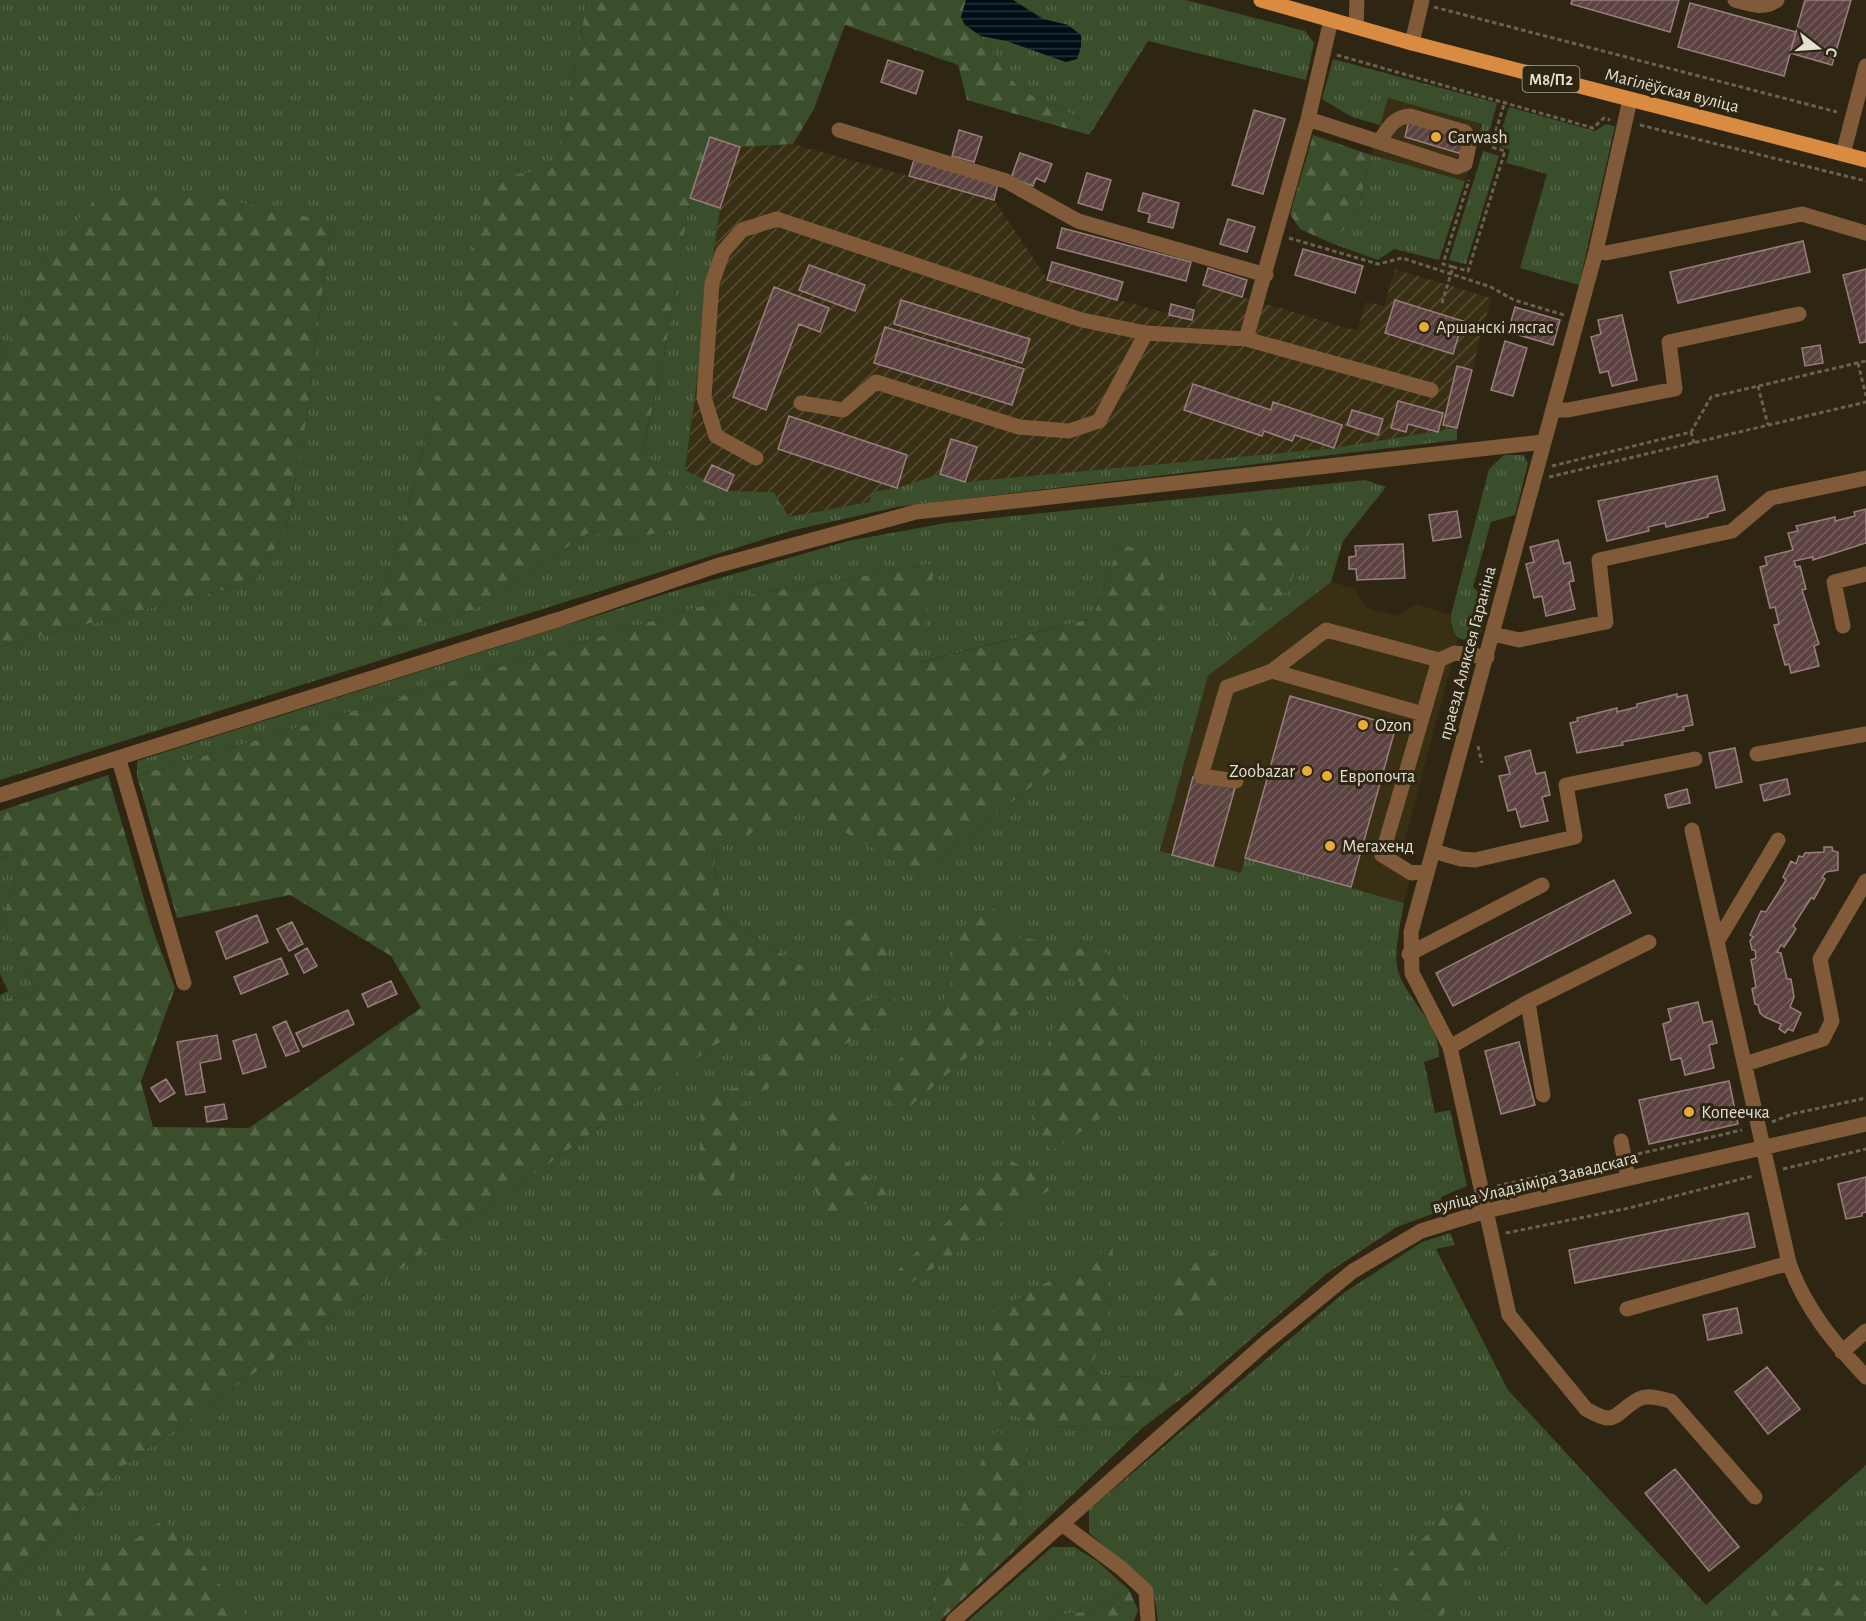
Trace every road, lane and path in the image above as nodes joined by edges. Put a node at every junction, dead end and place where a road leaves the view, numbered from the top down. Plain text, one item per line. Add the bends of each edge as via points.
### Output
1 (1261, 0) edge
2 (1357, 0) edge
3 (1735, 0) edge
4 (1777, 0) edge
5 (1422, 2) edge
6 (1331, 21) junction
7 (1356, 27) junction
8 (1412, 43) junction
9 (1323, 52) junction
10 (1866, 66) edge
11 (1630, 100) junction
12 (1505, 101) junction
13 (1854, 116) junction
14 (1308, 119) junction
15 (1624, 123) junction
16 (839, 130) dead end
17 (1379, 142) junction
18 (1480, 144) dead end
19 (1491, 147) junction
20 (1843, 154) junction
21 (1866, 160) edge
22 (1470, 176) dead end
23 (1866, 181) edge
24 (1275, 233) junction
25 (1866, 233) edge
26 (1596, 251) junction
27 (1453, 267) junction
28 (1450, 273) junction
29 (1266, 275) junction
30 (1442, 303) dead end
31 (1799, 314) dead end
32 (1577, 319) junction
33 (1146, 333) junction
34 (1246, 339) junction
35 (1866, 362) edge
36 (1858, 363) junction
37 (1859, 368) junction
38 (1866, 371) edge
39 (1758, 386) junction
40 (1431, 390) dead end
41 (1866, 396) edge
42 (1866, 402) edge
43 (801, 403) dead end
44 (1553, 410) junction
45 (1768, 425) junction
46 (1691, 432) junction
47 (1543, 442) junction
48 (1650, 442) junction
49 (1694, 443) junction
50 (1612, 452) junction
51 (1652, 453) junction
52 (756, 458) dead end
53 (1614, 462) junction
54 (1551, 467) dead end
55 (1547, 477) dead end
56 (1866, 478) edge
57 (1866, 574) edge
58 (1843, 626) dead end
59 (1493, 634) junction
60 (1487, 657) junction
61 (1439, 660) junction
62 (1272, 671) junction
63 (1423, 714) junction
64 (1866, 734) edge
65 (1757, 754) dead end
66 (1695, 759) dead end
67 (119, 760) junction
68 (1236, 781) dead end
69 (0, 795) edge
70 (1692, 830) dead end
71 (1778, 840) dead end
72 (1433, 851) junction
73 (1427, 871) junction
74 (1866, 881) edge
75 (1542, 885) dead end
76 (1649, 942) dead end
77 (1717, 942) junction
78 (1409, 954) junction
79 (184, 984) dead end
80 (1528, 1002) junction
81 (1450, 1047) junction
82 (1745, 1064) junction
83 (1543, 1095) dead end
84 (1866, 1098) edge
85 (1866, 1124) edge
86 (1760, 1125) junction
87 (1621, 1141) dead end
88 (1765, 1147) junction
89 (1866, 1149) edge
90 (1624, 1157) junction
91 (1770, 1172) junction
92 (1628, 1178) junction
93 (1481, 1189) junction
94 (1486, 1210) junction
95 (1492, 1236) junction
96 (1789, 1263) junction
97 (1627, 1309) dead end
98 (1866, 1331) edge
99 (1842, 1352) junction
100 (1866, 1377) edge
101 (1755, 1497) dead end
102 (1062, 1524) junction
103 (953, 1621) edge
104 (1148, 1621) edge

1 - 6 main road, Магілёўская вуліца / М8/П2
2 - 7 street
3 - 4 street via 1755,6 1771,5
5 - 8 street
5 - 13 path
6 - 7 main road, Магілёўская вуліца / М8/П2
6 - 9 street
7 - 8 main road, Магілёўская вуліца / М8/П2
8 - 11 main road, Магілёўская вуліца / М8/П2
9 - 12 path
9 - 14 street
10 - 13 street
11 - 15 street, праезд Аляксея Гараніна
11 - 20 main road, Магілёўская вуліца / М8/П2
12 - 15 path via 1593,128 1604,118
12 - 19 path
13 - 20 street
14 - 17 street
14 - 24 street
15 - 23 path
15 - 26 street, праезд Аляксея Гараніна
16 - 29 street via 1006,181 1078,221
17 - 17 street via 1457,166 1465,164 1470,140 1465,132 1401,116
18 - 19 path
19 - 27 path via 1505,151 1468,271
20 - 21 main road, Магілёўская вуліца / М8/П2
22 - 27 path via 1443,264
24 - 28 path via 1378,264 1402,258
24 - 29 street
25 - 26 street via 1802,214 1606,253
26 - 32 street, праезд Аляксея Гараніна
27 - 28 path
28 - 30 path
28 - 32 path via 1491,287 1514,300
29 - 34 street
31 - 44 street via 1669,342 1674,389
32 - 44 street, праезд Аляксея Гараніна
33 - 34 street
33 - 43 street via 1099,421 1069,431 1020,428 876,382 843,410
33 - 52 street via 1082,320 777,219 742,230 723,252 712,283 704,397 716,436
34 - 40 street
35 - 36 path
36 - 37 path
36 - 39 path
37 - 38 path
37 - 41 path
39 - 45 path
39 - 46 path via 1711,397
42 - 45 path
44 - 47 street, праезд Аляксея Гараніна
45 - 49 path
46 - 48 path
46 - 49 path
47 - 59 street, праезд Аляксея Гараніна
47 - 67 street via 916,512 716,566
48 - 50 path
48 - 51 path
49 - 51 path
50 - 53 path
50 - 54 path
51 - 53 path
53 - 55 path
56 - 59 street via 1771,498 1732,531 1599,560 1606,622 1519,640
57 - 58 street via 1834,582
59 - 60 street, праезд Аляксея Гараніна
60 - 61 street via 1455,652
60 - 72 street, праезд Аляксея Гараніна
61 - 62 street via 1326,630
61 - 63 street
62 - 63 street
62 - 68 street via 1227,687 1201,776
63 - 73 street via 1382,855 1411,873
64 - 65 street
66 - 72 street via 1566,785 1575,837 1475,860
67 - 69 street
67 - 79 street
70 - 77 street
71 - 77 street
72 - 73 street, праезд Аляксея Гараніна
73 - 78 street, праезд Аляксея Гараніна
74 - 82 street via 1820,959 1832,1021 1823,1039
75 - 78 street
76 - 80 street
77 - 82 street
78 - 81 street, праезд Аляксея Гараніна via 1412,973
80 - 81 street
80 - 83 street
81 - 93 street, праезд Аляксея Гараніна
82 - 86 street
84 - 86 path
85 - 88 street, вуліца Уладзіміра Завадскага
86 - 88 street
86 - 90 path
87 - 90 street
88 - 91 street
88 - 92 street, вуліца Уладзіміра Завадскага
89 - 91 path
90 - 92 street
90 - 93 path
91 - 95 path via 1629,1208
91 - 96 street
92 - 94 street, вуліца Уладзіміра Завадскага
93 - 94 street, праезд Аляксея Гараніна
94 - 95 street, праезд Аляксея Гараніна
94 - 102 street, вуліца Уладзіміра Завадскага via 1421,1231 1353,1271 1264,1344
95 - 101 street, праезд Аляксея Гараніна via 1509,1315 1586,1409 1602,1419 1616,1418 1640,1398 1671,1401
96 - 97 street
96 - 99 street via 1798,1287
98 - 99 street
99 - 100 street
102 - 103 street, вуліца Уладзіміра Завадскага
102 - 104 street via 1146,1591

